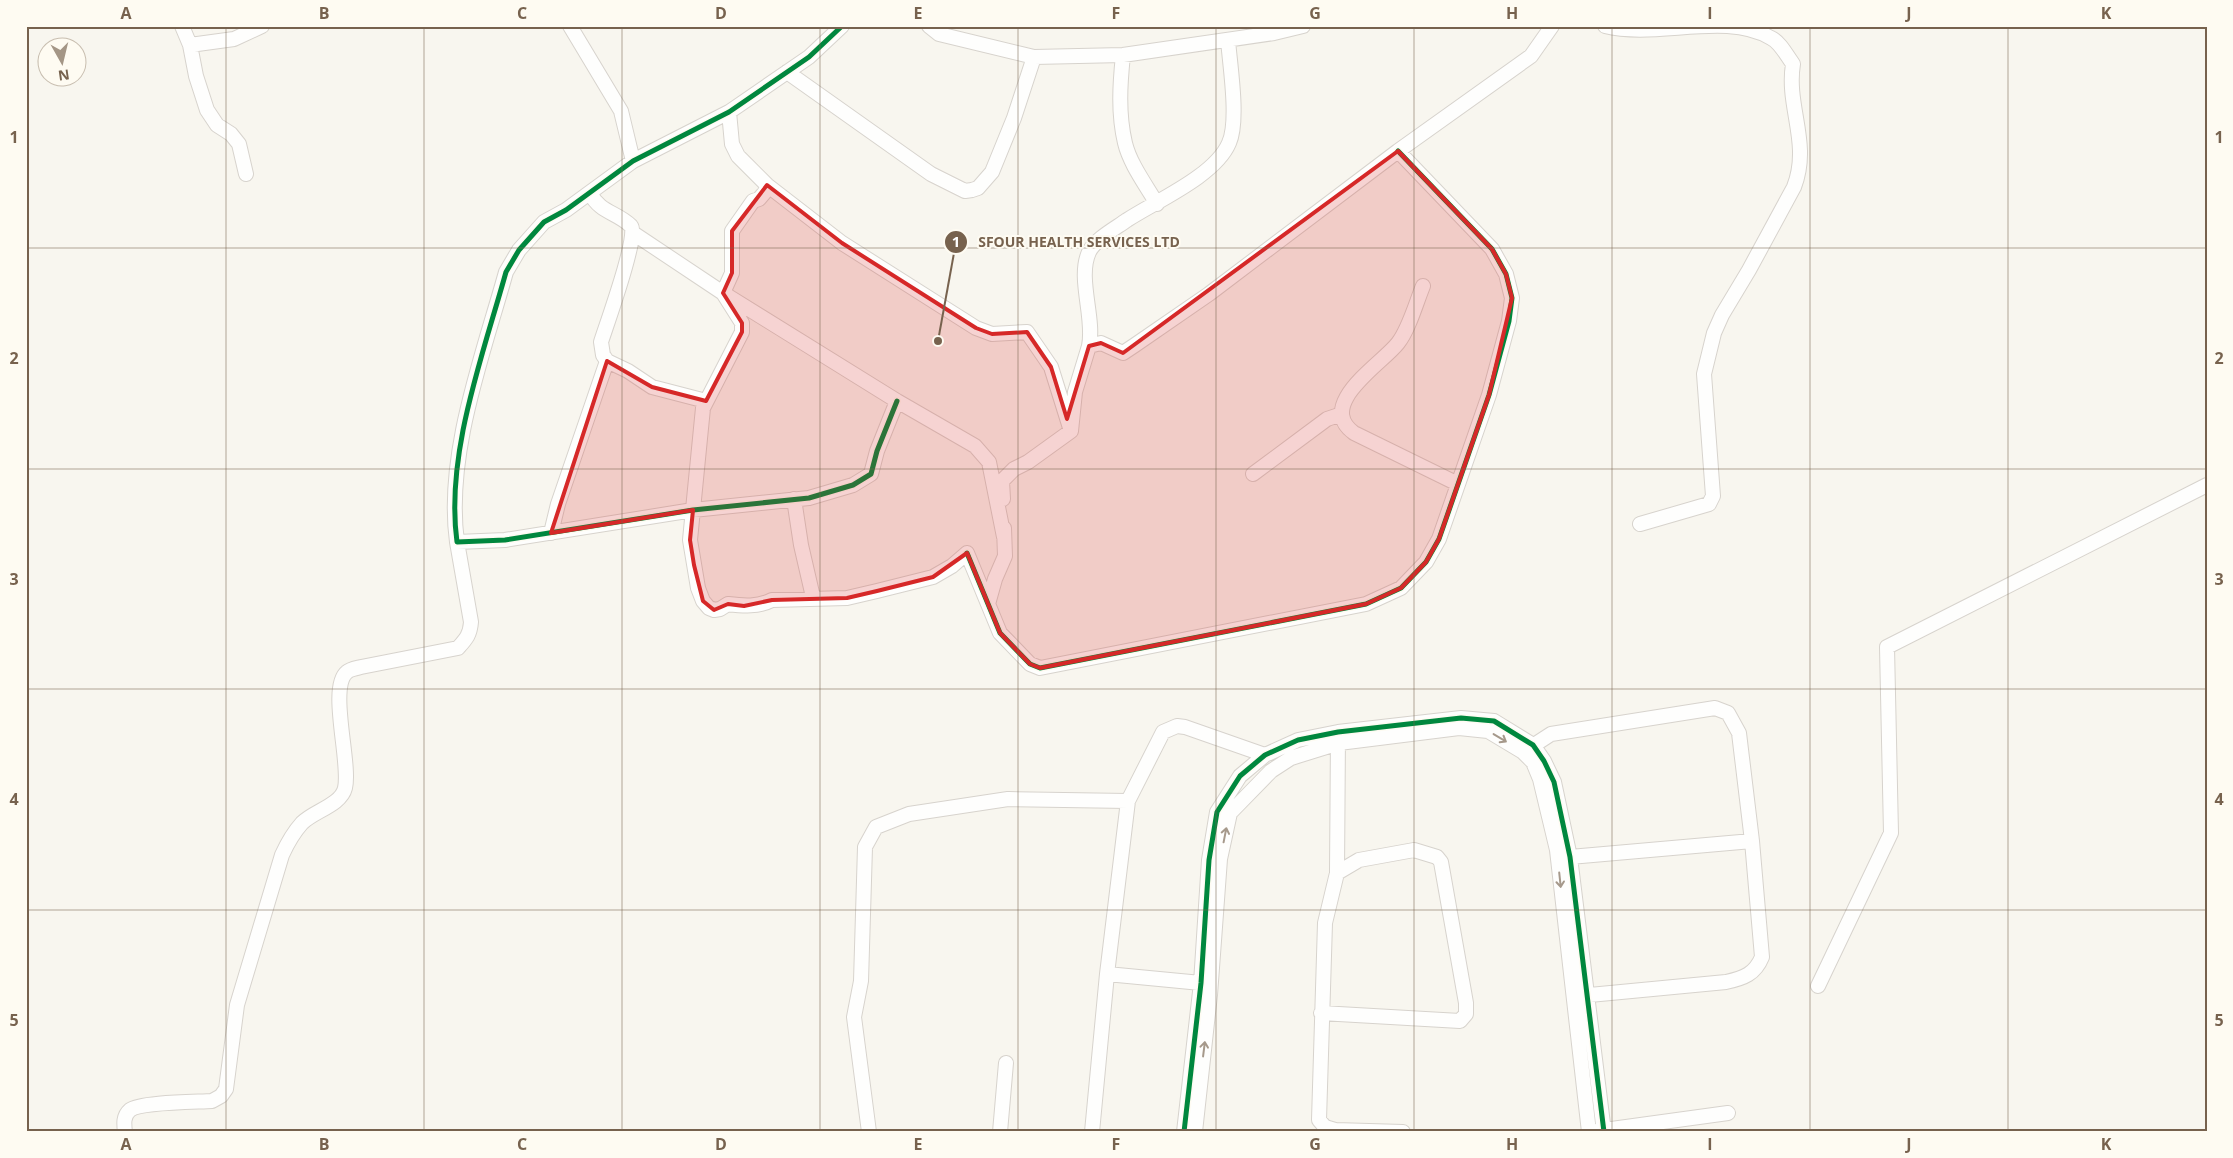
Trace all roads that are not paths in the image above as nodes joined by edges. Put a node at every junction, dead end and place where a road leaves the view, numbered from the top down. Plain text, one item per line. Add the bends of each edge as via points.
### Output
1 (182, 26) edge
2 (262, 26) edge
3 (570, 26) edge
4 (842, 26) edge
5 (1303, 26) edge
6 (1552, 26) edge
7 (1605, 26) edge
8 (936, 29) edge
9 (1228, 40) junction
10 (190, 46) junction
11 (1123, 55) junction
12 (1034, 57) junction
13 (787, 72) junction
14 (729, 112) junction
15 (1398, 151) junction
16 (632, 161) junction
17 (246, 174) dead end
18 (767, 185) junction
19 (590, 193) junction
20 (1157, 204) junction
21 (634, 233) junction
22 (1423, 286) dead end
23 (723, 293) junction
24 (1089, 346) junction
25 (607, 361) junction
26 (706, 401) junction
27 (897, 401) junction
28 (1342, 414) junction
29 (1071, 431) junction
30 (1253, 474) dead end
31 (1458, 484) junction
32 (2207, 485) edge
33 (794, 499) junction
34 (693, 510) junction
35 (1640, 524) dead end
36 (551, 533) junction
37 (1004, 537) junction
38 (457, 542) junction
39 (967, 553) junction
40 (813, 597) junction
41 (1338, 738) junction
42 (1528, 749) junction
43 (1265, 755) junction
44 (1128, 801) junction
45 (1752, 841) junction
46 (1570, 857) junction
47 (1337, 873) junction
48 (1107, 974) junction
49 (1200, 983) junction
50 (1818, 986) dead end
51 (1580, 996) junction
52 (1322, 1013) junction
53 (1006, 1063) dead end
54 (1728, 1113) dead end
55 (1597, 1131) edge
56 (125, 1132) edge
57 (869, 1132) edge
58 (1000, 1132) edge
59 (1092, 1132) edge
60 (1184, 1132) edge
61 (1195, 1132) edge
62 (1403, 1132) edge

1 - 10 street
2 - 10 street via 234,40
3 - 16 street via 621,111
4 - 13 street via 809,57
5 - 9 street
6 - 15 street via 1531,56
7 - 35 street via 1634,31 1746,27 1773,38 1793,64 1792,80 1801,145 1799,174 1794,187 1714,333 1704,374 1713,496 1709,504
8 - 12 street
9 - 11 street
9 - 20 street via 1233,119 1230,143 1216,164
10 - 17 street via 207,110 217,125 239,144
11 - 12 street
11 - 20 street via 1119,98 1125,144
12 - 13 street via 992,172 978,188 972,190 964,190 931,174
13 - 14 street
14 - 16 street
14 - 18 street via 732,144 738,156
15 - 24 street via 1209,294 1123,353 1101,343
15 - 31 street via 1492,249 1506,274 1512,298 1489,395
16 - 19 street
18 - 23 street via 765,192 753,201 732,231 732,272
18 - 29 street via 842,243 976,328 992,334 1027,332 1050,366
19 - 21 street via 597,205 630,226
19 - 38 street via 544,222 519,250 506,272 465,423 454,501
20 - 24 street via 1107,234 1090,250 1085,266
21 - 23 street
21 - 25 street via 602,342
22 - 28 street via 1398,344 1353,388
23 - 26 street via 742,323 742,332
23 - 27 street
24 - 29 street via 1075,392
25 - 26 street via 652,387
25 - 36 street
26 - 34 street
27 - 33 street via 871,474 853,485
27 - 37 street via 976,446 989,462
28 - 30 street via 1327,419
28 - 31 street via 1343,423 1354,433
29 - 37 street via 1014,469 1002,481
31 - 39 street via 1439,539 1426,562 1401,588 1366,604 1040,668 1030,664 1000,633
32 - 50 street via 1886,647 1891,833
33 - 34 street
33 - 40 street
34 - 36 street
34 - 40 street via 690,540 694,566 698,588 709,608
36 - 38 street via 505,540
37 - 39 street via 1005,556 988,604
38 - 56 street via 471,622 467,639 458,648 347,671 341,680 339,705 345,787 341,797 301,824 282,856 237,1005 226,1089 212,1101 131,1109 126,1116
39 - 40 street via 933,577 847,598
41 - 42 street via 1458,728 1488,731
41 - 43 street via 1298,740
41 - 47 street
61 -> 41 street via 1220,859 1230,813 1270,771 1291,758
42 - 45 street via 1551,734 1715,708 1728,714 1739,733
42 - 46 street via 1544,761 1554,782
42 -> 51 street via 1540,779 1557,850
43 - 44 street via 1177,726 1163,732
43 - 49 street via 1240,776 1217,812
44 - 48 street
44 - 57 street via 1008,799 909,814 876,827 865,847 861,982 854,1017
45 - 46 street
45 - 51 street via 1762,957 1752,973 1700,986
46 - 51 street
47 - 52 street via 1325,923
47 - 52 street via 1359,860 1414,850 1437,857 1441,862 1466,1014 1460,1021
48 - 49 street
48 - 59 street
49 - 60 street
51 - 55 street
52 - 62 street via 1319,1120 1325,1127 1335,1130
53 - 58 street
54 - 55 street

